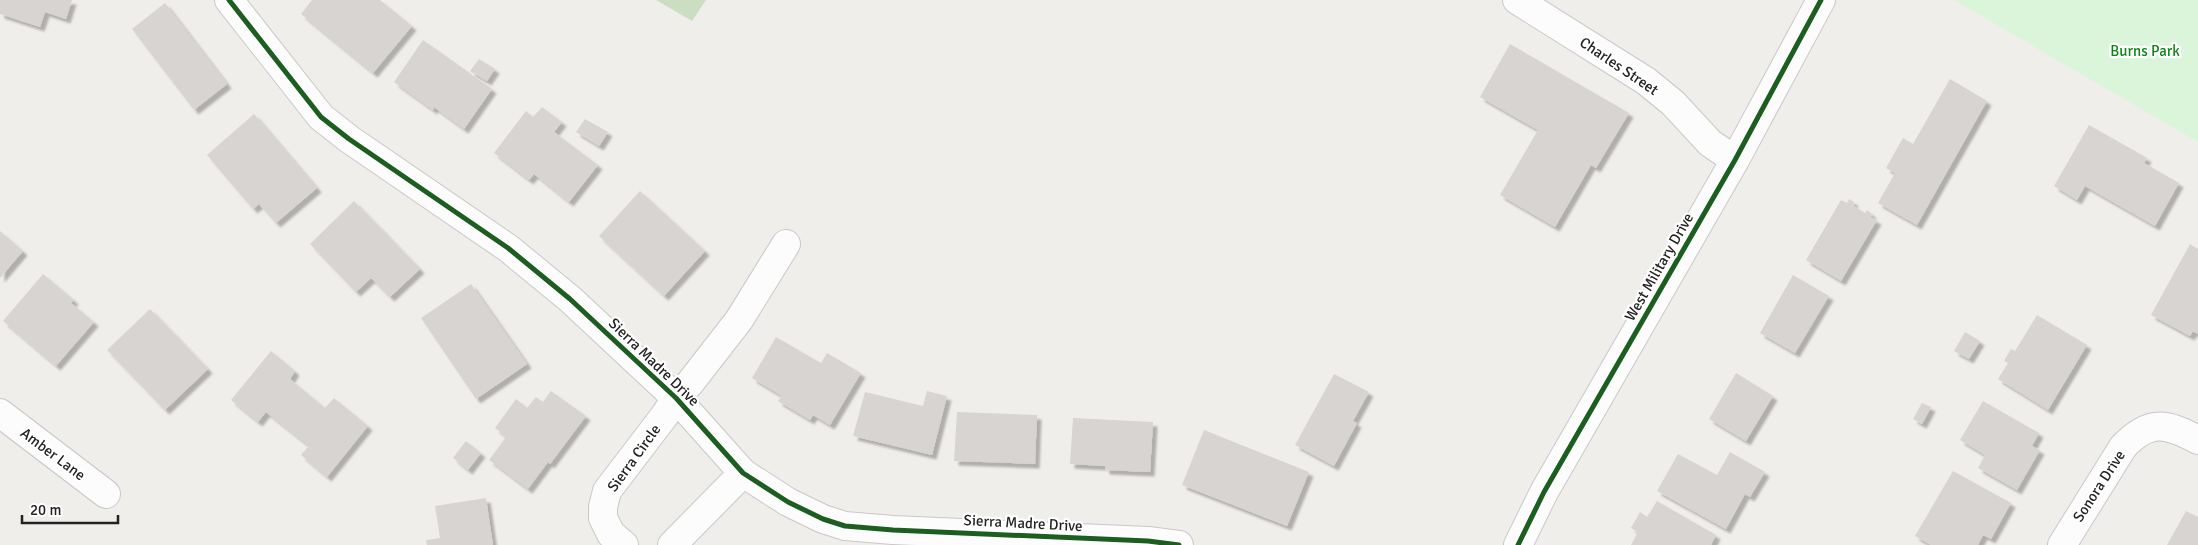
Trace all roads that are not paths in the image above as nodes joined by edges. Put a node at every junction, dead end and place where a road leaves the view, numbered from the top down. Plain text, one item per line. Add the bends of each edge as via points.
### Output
1 (230, 0) edge
2 (1517, 0) edge
3 (1820, 0) edge
4 (1736, 160) junction
5 (786, 244) dead end
6 (676, 398) junction
7 (0, 413) edge
8 (2198, 440) edge
9 (743, 473) junction
10 (106, 494) dead end
11 (624, 545) edge
12 (672, 545) edge
13 (1179, 545) edge
14 (1518, 545) edge
15 (2062, 545) edge

1 - 6 street, Sierra Madre Drive via 321,117 508,248 570,299
2 - 4 street, Charles Street via 1646,81 1673,103 1710,143
3 - 4 street, West Military Drive
4 - 14 street, West Military Drive via 1544,492
5 - 6 street, Sierra Circle via 739,320
6 - 9 street, Sierra Madre Drive
6 - 11 street, Sierra Circle via 607,491 602,507 603,518 611,534
7 - 10 street, Amber Lane
8 - 15 street, Sonora Drive via 2164,426 2142,430 2123,447
9 - 12 street
9 - 13 street, Sierra Madre Drive via 788,502 845,526

